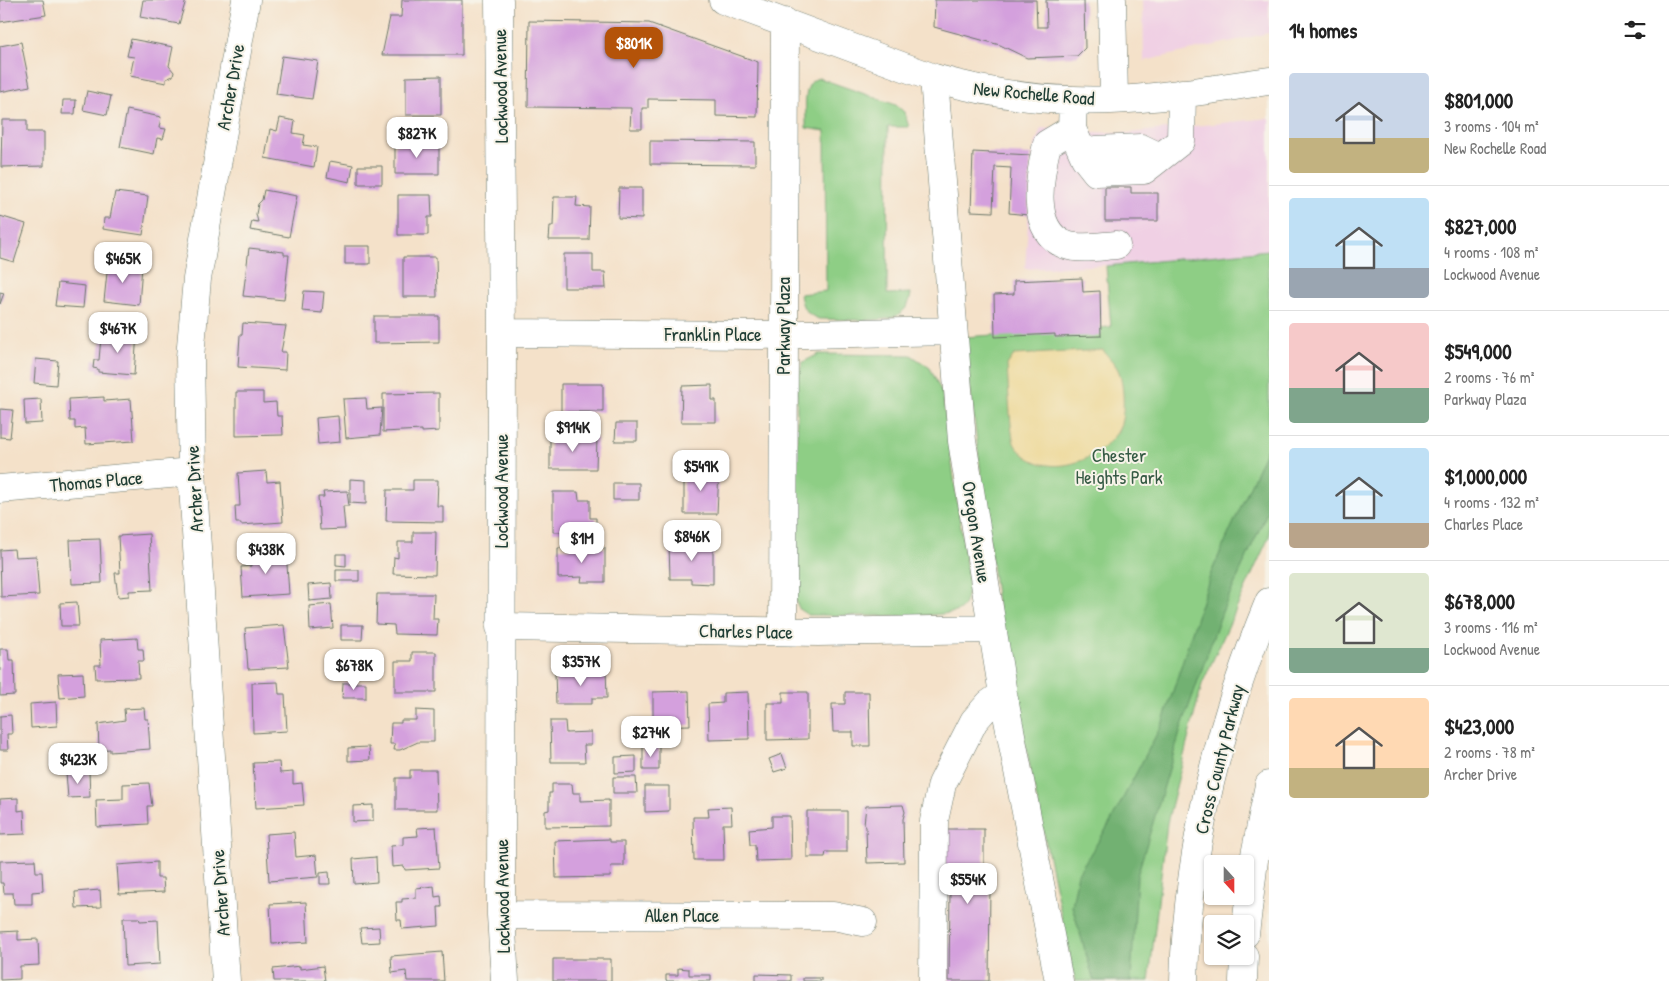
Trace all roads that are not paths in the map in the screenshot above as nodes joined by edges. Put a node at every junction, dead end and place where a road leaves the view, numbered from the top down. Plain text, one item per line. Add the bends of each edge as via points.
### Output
1 (246, 0) edge
2 (499, 0) edge
3 (723, 0) edge
4 (1112, 0) edge
5 (759, 6) edge
6 (785, 22) junction
7 (934, 78) junction
8 (1269, 81) edge
9 (1182, 93) junction
10 (1114, 99) junction
11 (1073, 100) junction
12 (1072, 129) junction
13 (1116, 245) dead end
14 (953, 331) junction
15 (502, 333) junction
16 (783, 334) junction
17 (192, 472) junction
18 (0, 489) edge
19 (1269, 602) edge
20 (500, 627) junction
21 (992, 629) junction
22 (783, 631) junction
23 (1003, 694) junction
24 (1269, 785) edge
25 (501, 915) junction
26 (1247, 915) edge
27 (863, 922) dead end
28 (1244, 965) edge
29 (226, 981) edge
30 (505, 981) edge
31 (933, 981) edge
32 (1059, 981) edge
33 (1184, 981) edge
34 (1243, 981) edge

1 - 17 main road, Archer Drive via 197,279 190,357
2 - 15 main road, Lockwood Avenue
3 - 5 main road, New Rochelle Road
4 - 10 main road
5 - 6 main road, New Rochelle Road
6 - 7 main road, New Rochelle Road
6 - 16 main road, Parkway Plaza
7 - 11 main road, New Rochelle Road via 969,88
7 - 14 main road, Oregon Avenue
8 - 9 main road, New Rochelle Road
9 - 10 main road, New Rochelle Road
9 - 12 main road via 1181,141 1144,170 1096,172
10 - 11 main road, New Rochelle Road
11 - 12 main road
12 - 13 main road via 1047,144 1041,168 1041,210 1045,227 1054,239 1068,245
14 - 16 main road, Franklin Place
14 - 21 main road, Oregon Avenue via 962,440
15 - 16 main road, Franklin Place
15 - 20 main road, Lockwood Avenue
16 - 22 main road, Parkway Plaza
17 - 18 main road, Thomas Place
17 - 29 main road, Archer Drive
19 - 33 main road, Cross County Parkway via 1236,688 1211,777 1193,867
20 - 22 main road, Charles Place
20 - 25 main road, Lockwood Avenue
21 - 22 main road, Charles Place
21 - 23 main road, Oregon Avenue
23 - 31 main road via 974,721 942,784 934,821
23 - 32 main road, Oregon Avenue
24 - 26 main road
25 - 27 main road, Allen Place via 833,916
25 - 30 main road, Lockwood Avenue
28 - 34 main road

